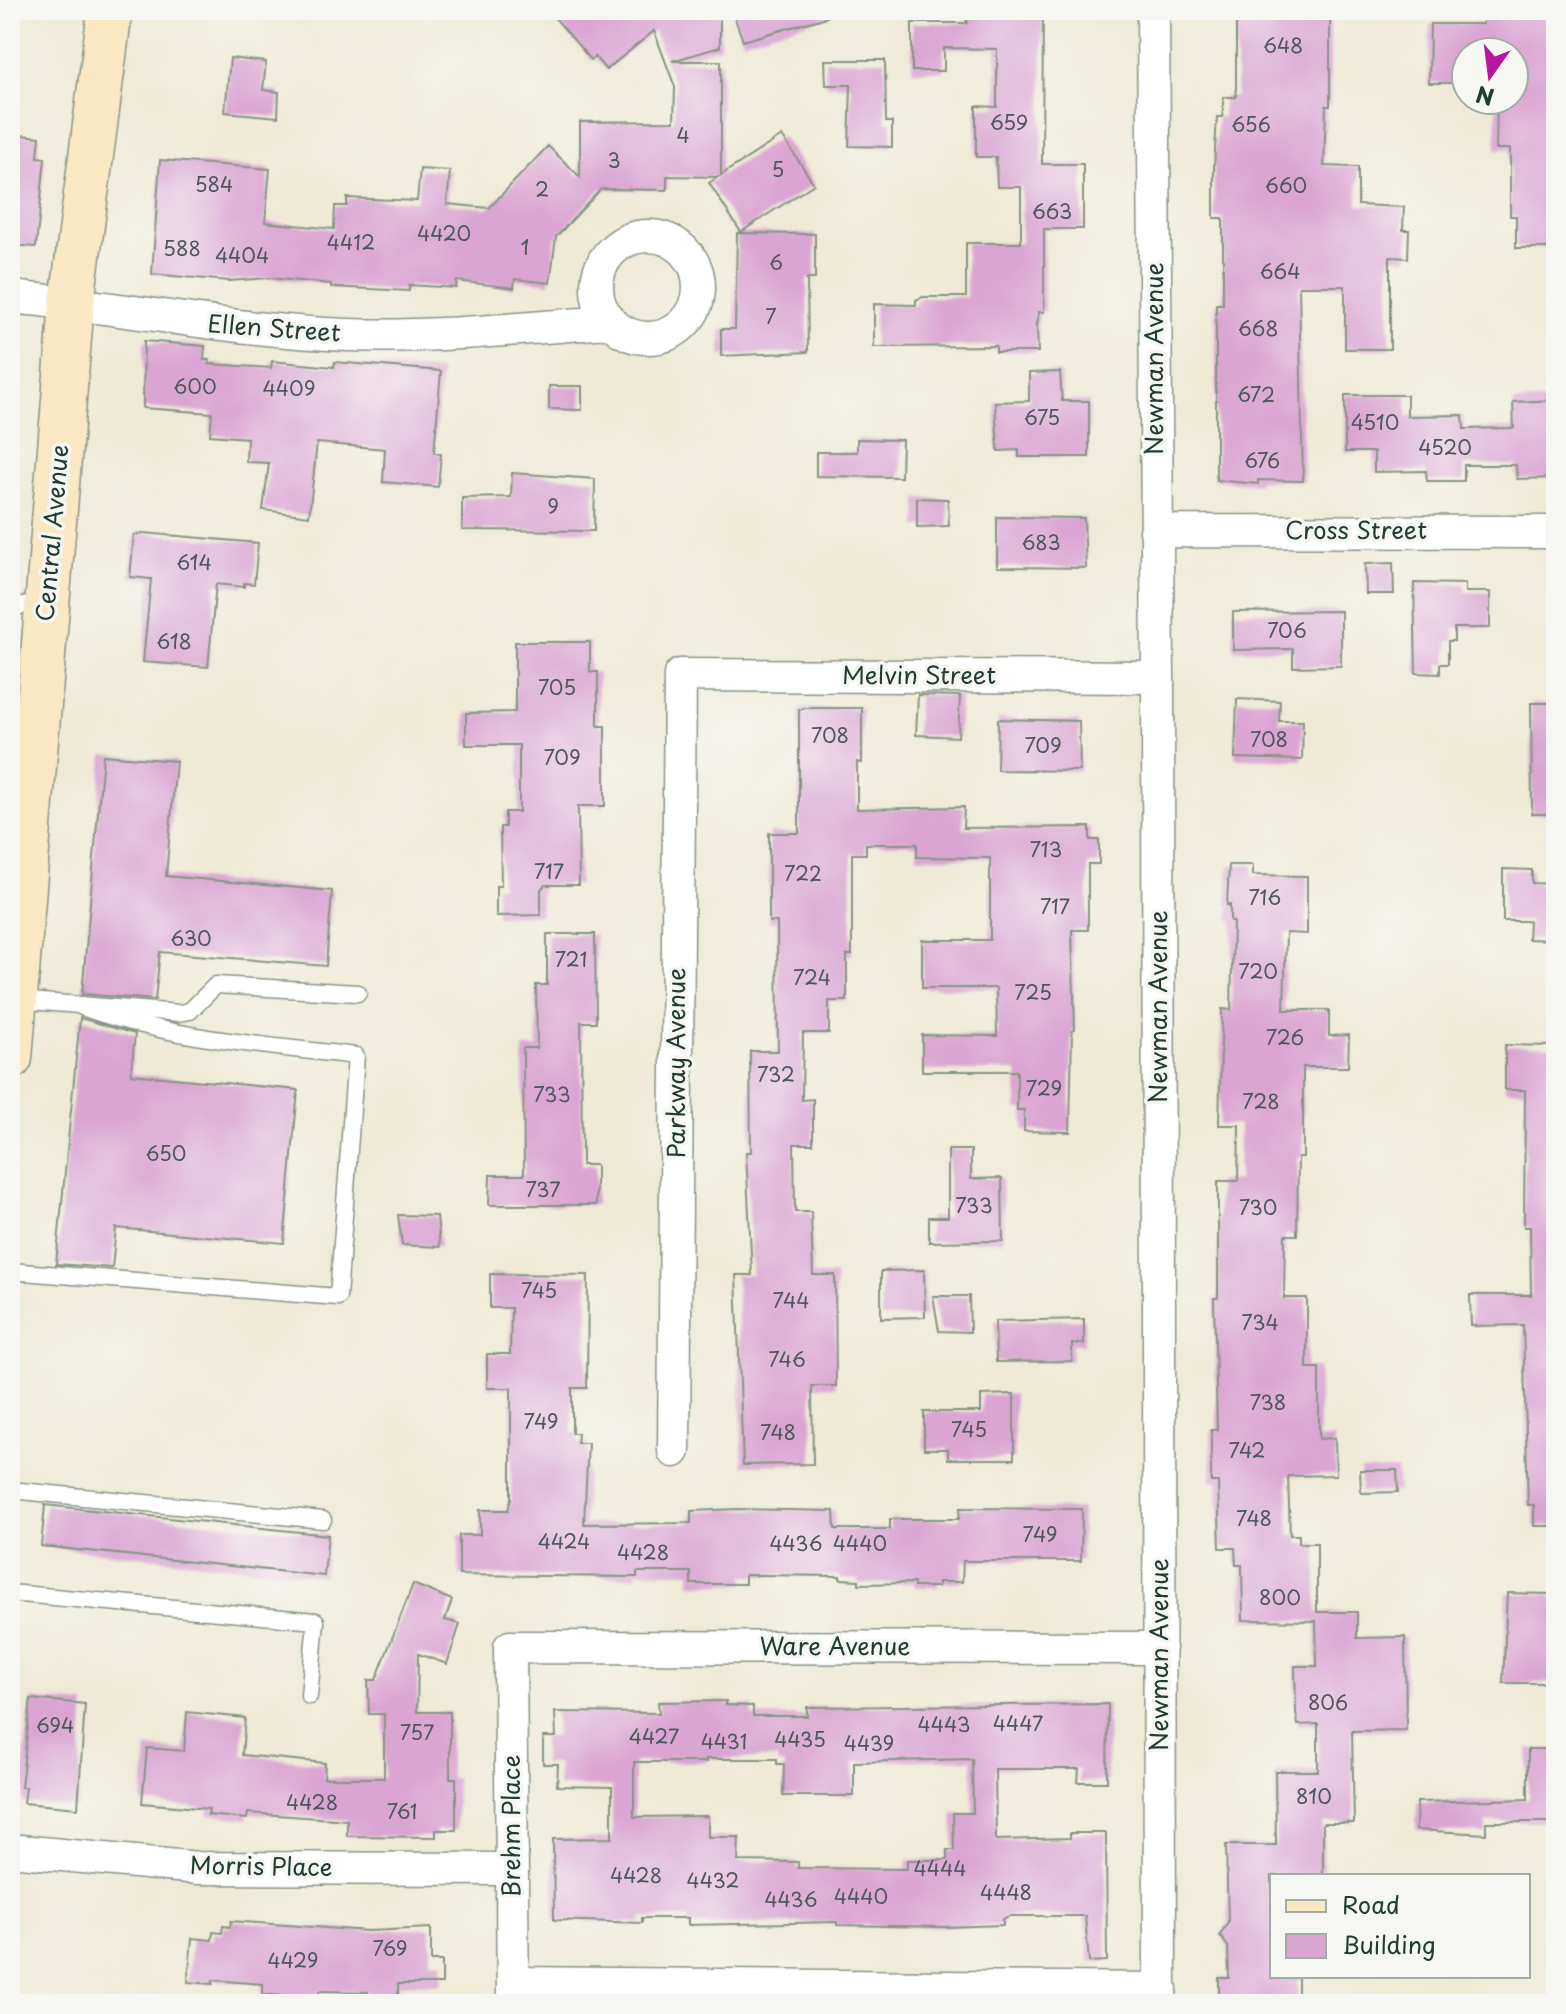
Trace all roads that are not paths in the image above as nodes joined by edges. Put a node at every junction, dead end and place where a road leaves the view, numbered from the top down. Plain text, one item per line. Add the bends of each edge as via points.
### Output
1 (110, 10) edge
2 (1153, 10) edge
3 (10, 297) edge
4 (72, 302) junction
5 (609, 322) dead end
6 (1156, 531) junction
7 (1556, 532) edge
8 (29, 608) edge
9 (680, 675) joint
10 (1158, 677) junction
11 (358, 993) dead end
12 (82, 1007) junction
13 (12, 1028) edge
14 (10, 1271) edge
15 (674, 1451) dead end
16 (10, 1490) edge
17 (323, 1520) dead end
18 (10, 1593) edge
19 (510, 1647) joint
20 (1160, 1648) junction
21 (309, 1696) dead end
22 (10, 1850) edge
23 (512, 1869) junction
24 (513, 1994) edge
25 (1161, 1997) edge

1 - 4 main road, Central Avenue
2 - 6 street, Newman Avenue
3 - 4 street, Ellen Street
4 - 5 street, Ellen Street via 188,322 347,335 452,335
4 - 8 main road, Central Avenue
6 - 7 street, Cross Street
6 - 10 street, Newman Avenue
8 - 13 main road, Central Avenue via 31,724
9 - 10 street, Melvin Street
9 - 15 street, Parkway Avenue
10 - 20 street, Newman Avenue
11 - 12 lane via 216,985 190,1011 179,1013
12 - 13 lane
12 - 14 lane via 193,1037 356,1056 338,1297
16 - 17 lane
18 - 21 lane via 316,1621
19 - 20 street, Ware Avenue
19 - 23 street, Brehm Place
20 - 25 street, Newman Avenue
22 - 23 street, Morris Place via 198,1868
23 - 24 street, Brehm Place
24 - 25 street

